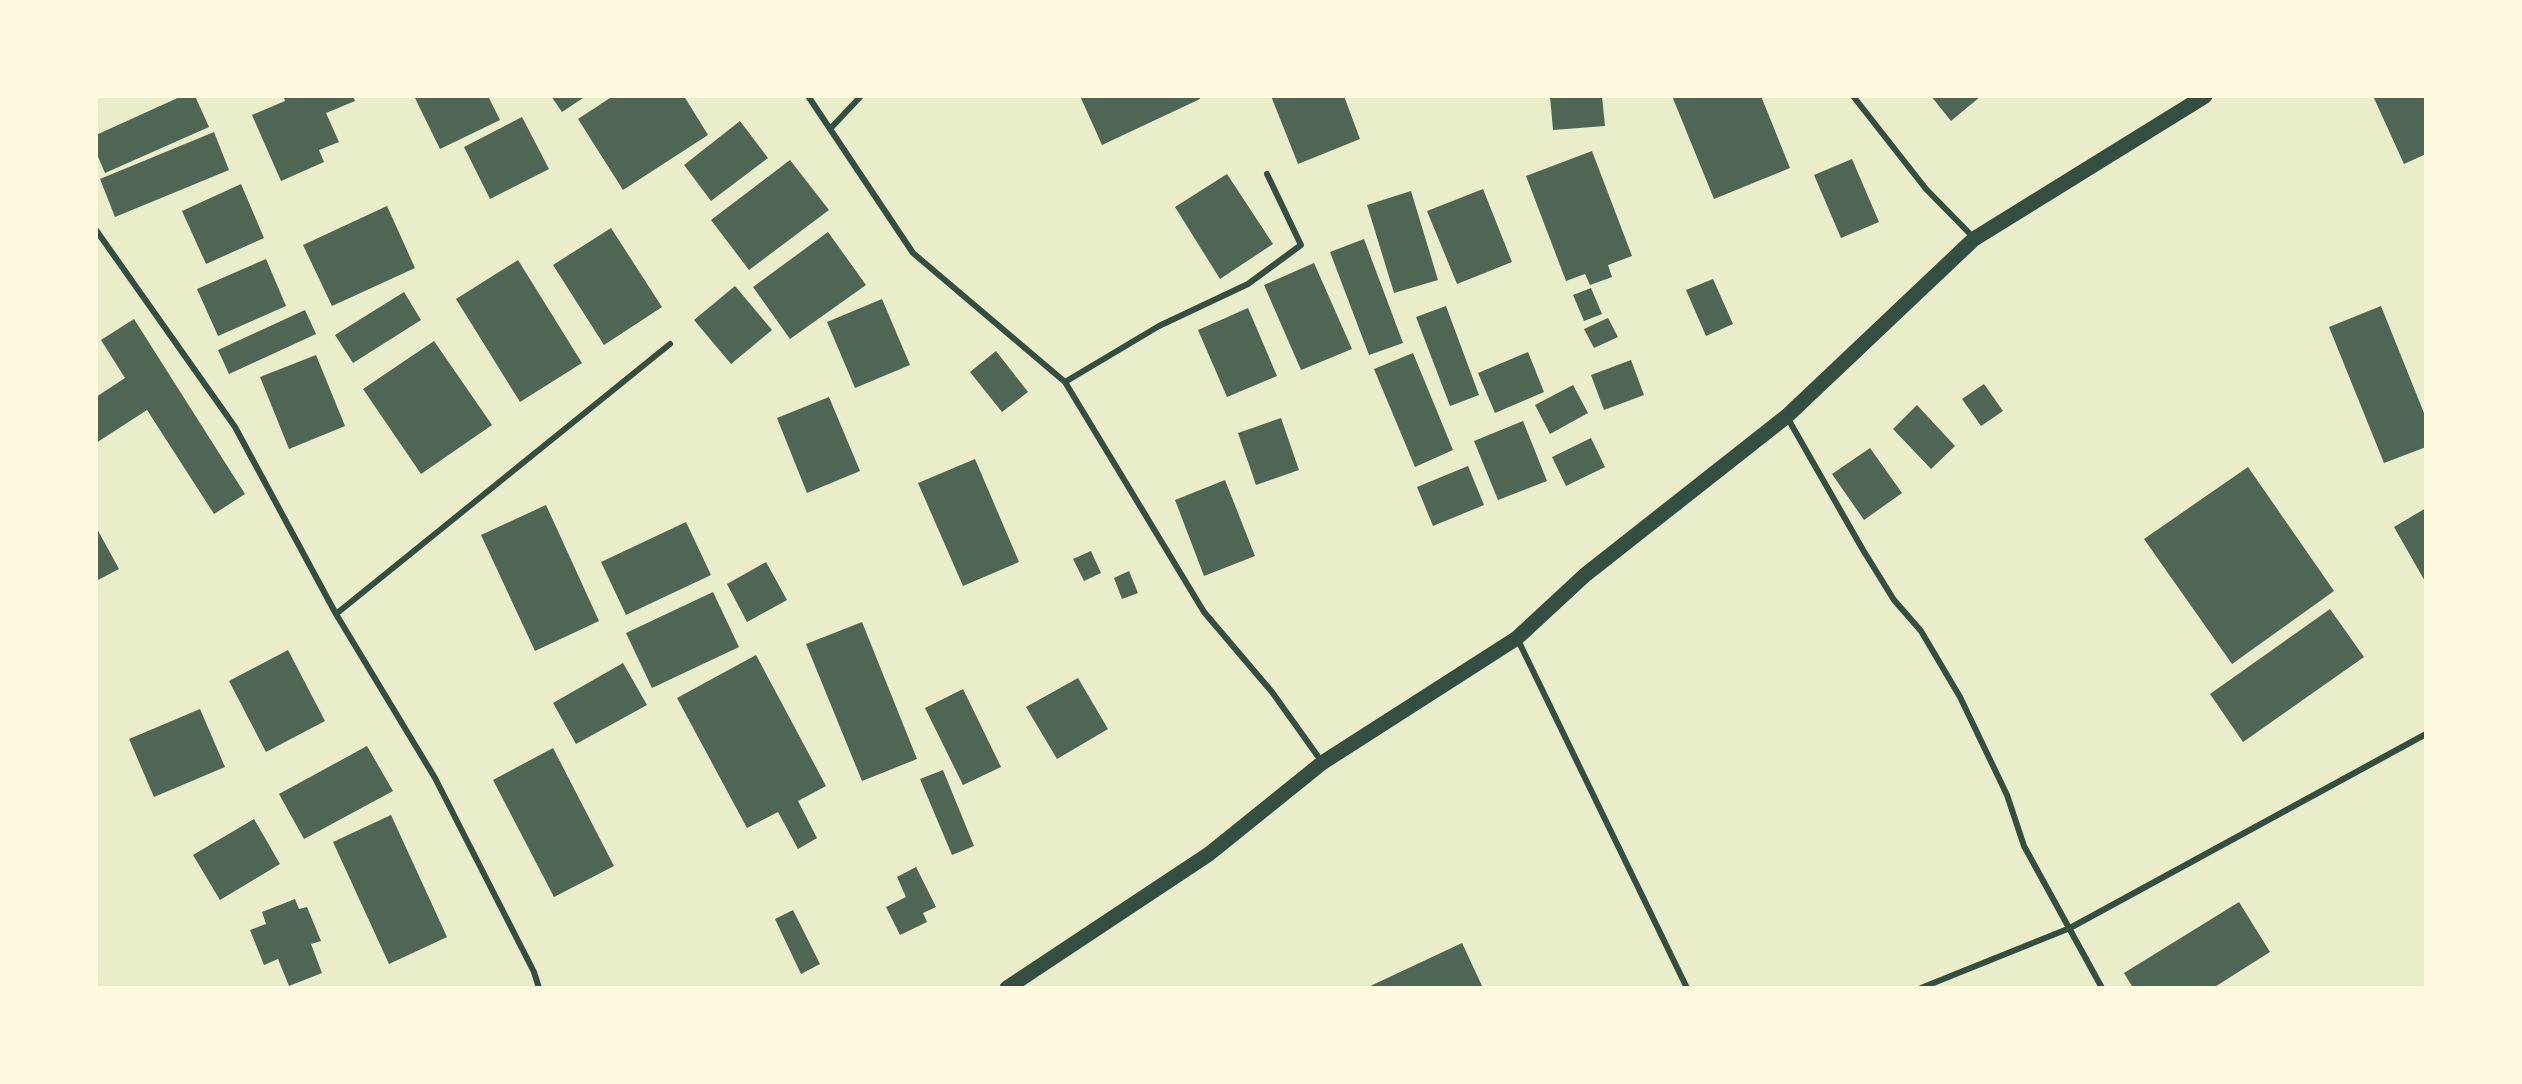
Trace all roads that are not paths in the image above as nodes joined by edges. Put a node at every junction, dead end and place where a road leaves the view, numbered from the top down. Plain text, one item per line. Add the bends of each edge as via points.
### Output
1 (808, 96) edge
2 (861, 96) edge
3 (1853, 96) edge
4 (2205, 96) edge
5 (830, 129) junction
6 (1267, 174) dead end
7 (96, 230) edge
8 (1974, 239) junction
9 (670, 344) dead end
10 (1065, 382) junction
11 (1787, 416) junction
12 (336, 614) junction
13 (1517, 638) junction
14 (2425, 737) edge
15 (1322, 763) junction
16 (2070, 928) junction
17 (539, 988) edge
18 (1007, 988) edge
19 (1687, 988) edge
20 (1921, 988) edge
21 (2102, 988) edge

1 - 5 street
2 - 5 street
3 - 8 street via 1926,189
4 - 8 main road
5 - 10 street via 914,253
6 - 10 street via 1301,245 1248,284 1159,326
7 - 12 street via 235,427
8 - 11 main road
9 - 12 street
10 - 15 street via 1204,612 1272,692
11 - 13 main road via 1585,575
11 - 16 street via 1863,550 1894,600 1921,631 1960,697 2007,795 2024,846
12 - 17 street via 435,778
13 - 15 main road
13 - 19 street
14 - 16 street
15 - 18 main road via 1209,854
16 - 20 street
16 - 21 street

